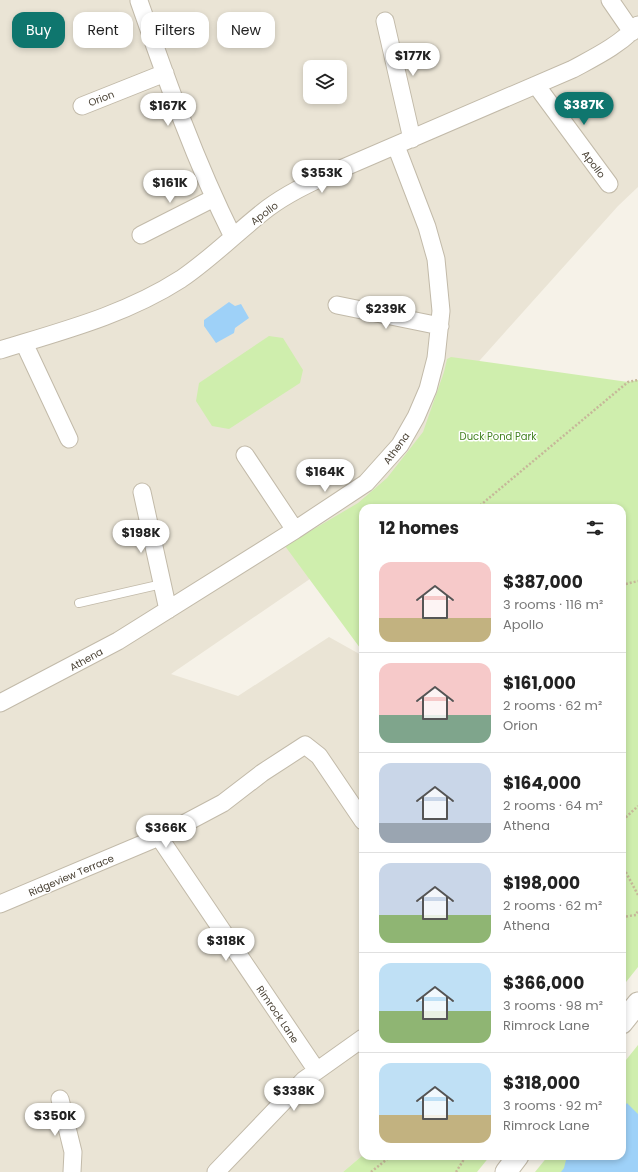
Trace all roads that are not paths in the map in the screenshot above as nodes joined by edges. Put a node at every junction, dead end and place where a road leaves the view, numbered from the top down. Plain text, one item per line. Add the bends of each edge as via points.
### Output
1 (610, 0) edge
2 (139, 1) edge
3 (385, 21) dead end
4 (635, 29) edge
5 (165, 73) junction
6 (536, 86) junction
7 (82, 106) dead end
8 (412, 139) junction
9 (396, 146) junction
10 (609, 184) dead end
11 (214, 198) junction
12 (141, 235) dead end
13 (233, 237) junction
14 (337, 305) dead end
15 (440, 326) junction
16 (24, 343) junction
17 (1, 344) edge
18 (69, 438) dead end
19 (245, 455) dead end
20 (142, 492) dead end
21 (295, 530) junction
22 (162, 584) junction
23 (79, 603) dead end
24 (168, 610) junction
25 (0, 703) edge
26 (359, 815) edge
27 (159, 837) junction
28 (0, 904) edge
29 (638, 1003) edge
30 (626, 1018) edge
31 (359, 1041) edge
32 (317, 1071) junction
33 (60, 1099) dead end
34 (515, 1160) edge
35 (72, 1172) edge
36 (216, 1172) edge
37 (506, 1172) edge

1 - 4 street, Apollo
2 - 5 street
3 - 8 street
4 - 6 street, Apollo via 607,50
5 - 7 street, Orion
5 - 11 street via 183,126
6 - 8 street, Apollo
6 - 10 street, Apollo
8 - 9 street, Apollo
9 - 13 street, Apollo via 292,193
9 - 15 street, Athena via 427,227 436,260
11 - 12 street
11 - 13 street
13 - 16 street, Apollo via 193,270 143,300 102,318
14 - 15 street
15 - 21 street, Athena via 436,358 428,389 400,445 366,483
16 - 17 street, Apollo
16 - 18 street
19 - 21 street
20 - 22 street
21 - 24 street, Athena
22 - 23 lane
22 - 24 street
24 - 25 street, Athena via 90,657
26 - 27 street, Ridgeview Terrace via 319,756 305,745 223,803
27 - 28 street, Ridgeview Terrace
27 - 32 street, Rimrock Lane
29 - 30 street
31 - 32 street
32 - 36 street via 304,1080
33 - 35 street via 73,1152
34 - 37 street

